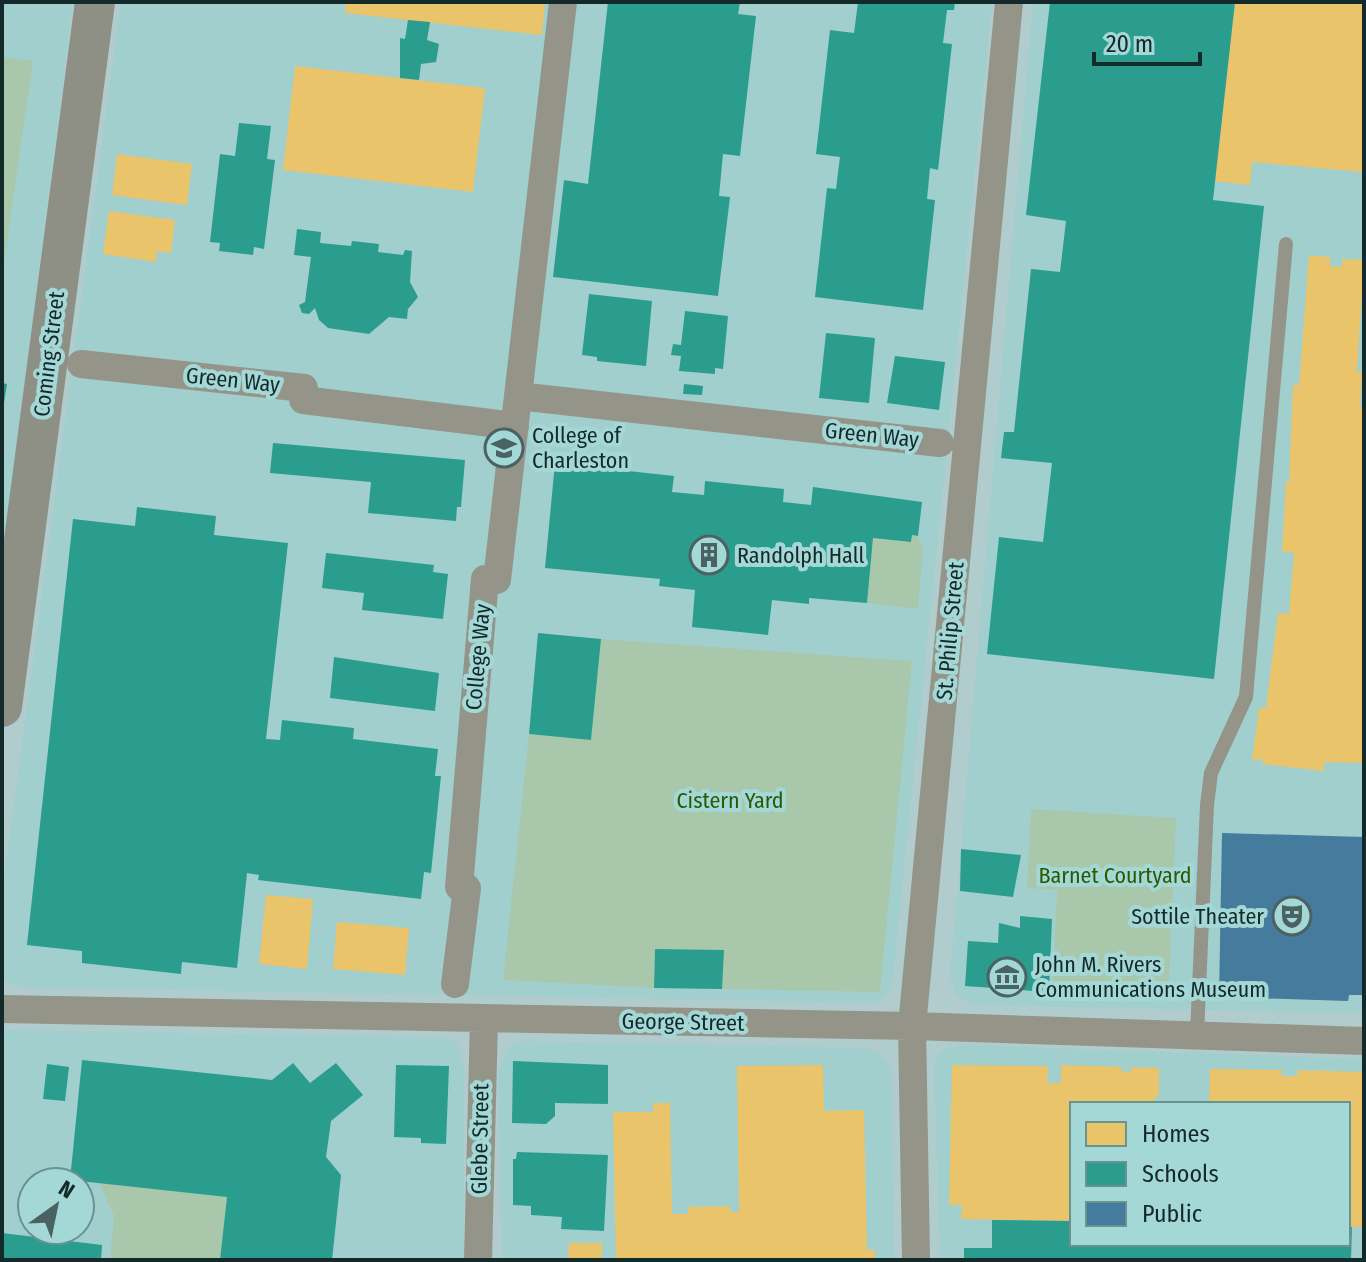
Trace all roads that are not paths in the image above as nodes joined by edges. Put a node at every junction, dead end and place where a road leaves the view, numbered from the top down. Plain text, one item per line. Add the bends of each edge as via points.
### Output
1 (95, 2) edge
2 (563, 2) edge
3 (1009, 2) edge
4 (1286, 244) dead end
5 (81, 364) dead end
6 (518, 396) junction
7 (515, 426) junction
8 (940, 443) dead end
9 (7, 630) edge
10 (2, 707) edge
11 (455, 984) dead end
12 (2, 1009) edge
13 (484, 1019) junction
14 (912, 1026) junction
15 (1197, 1035) junction
16 (1364, 1041) edge
17 (478, 1260) edge
18 (916, 1260) edge

1 - 9 street, Coming Street
2 - 6 street, College Way
3 - 14 street, St. Philip Street
4 - 15 lane via 1246,697 1211,773 1207,805
5 - 7 street, Green Way via 304,388 303,400
6 - 7 street, College Way
6 - 8 street, Green Way
7 - 11 street, College Way via 497,580 485,579 459,887 467,888
9 - 10 street, Coming Street
12 - 13 street, George Street
13 - 14 street, George Street
13 - 17 street, Glebe Street
14 - 15 street, George Street
14 - 18 street, St. Philip Street
15 - 16 street, George Street

